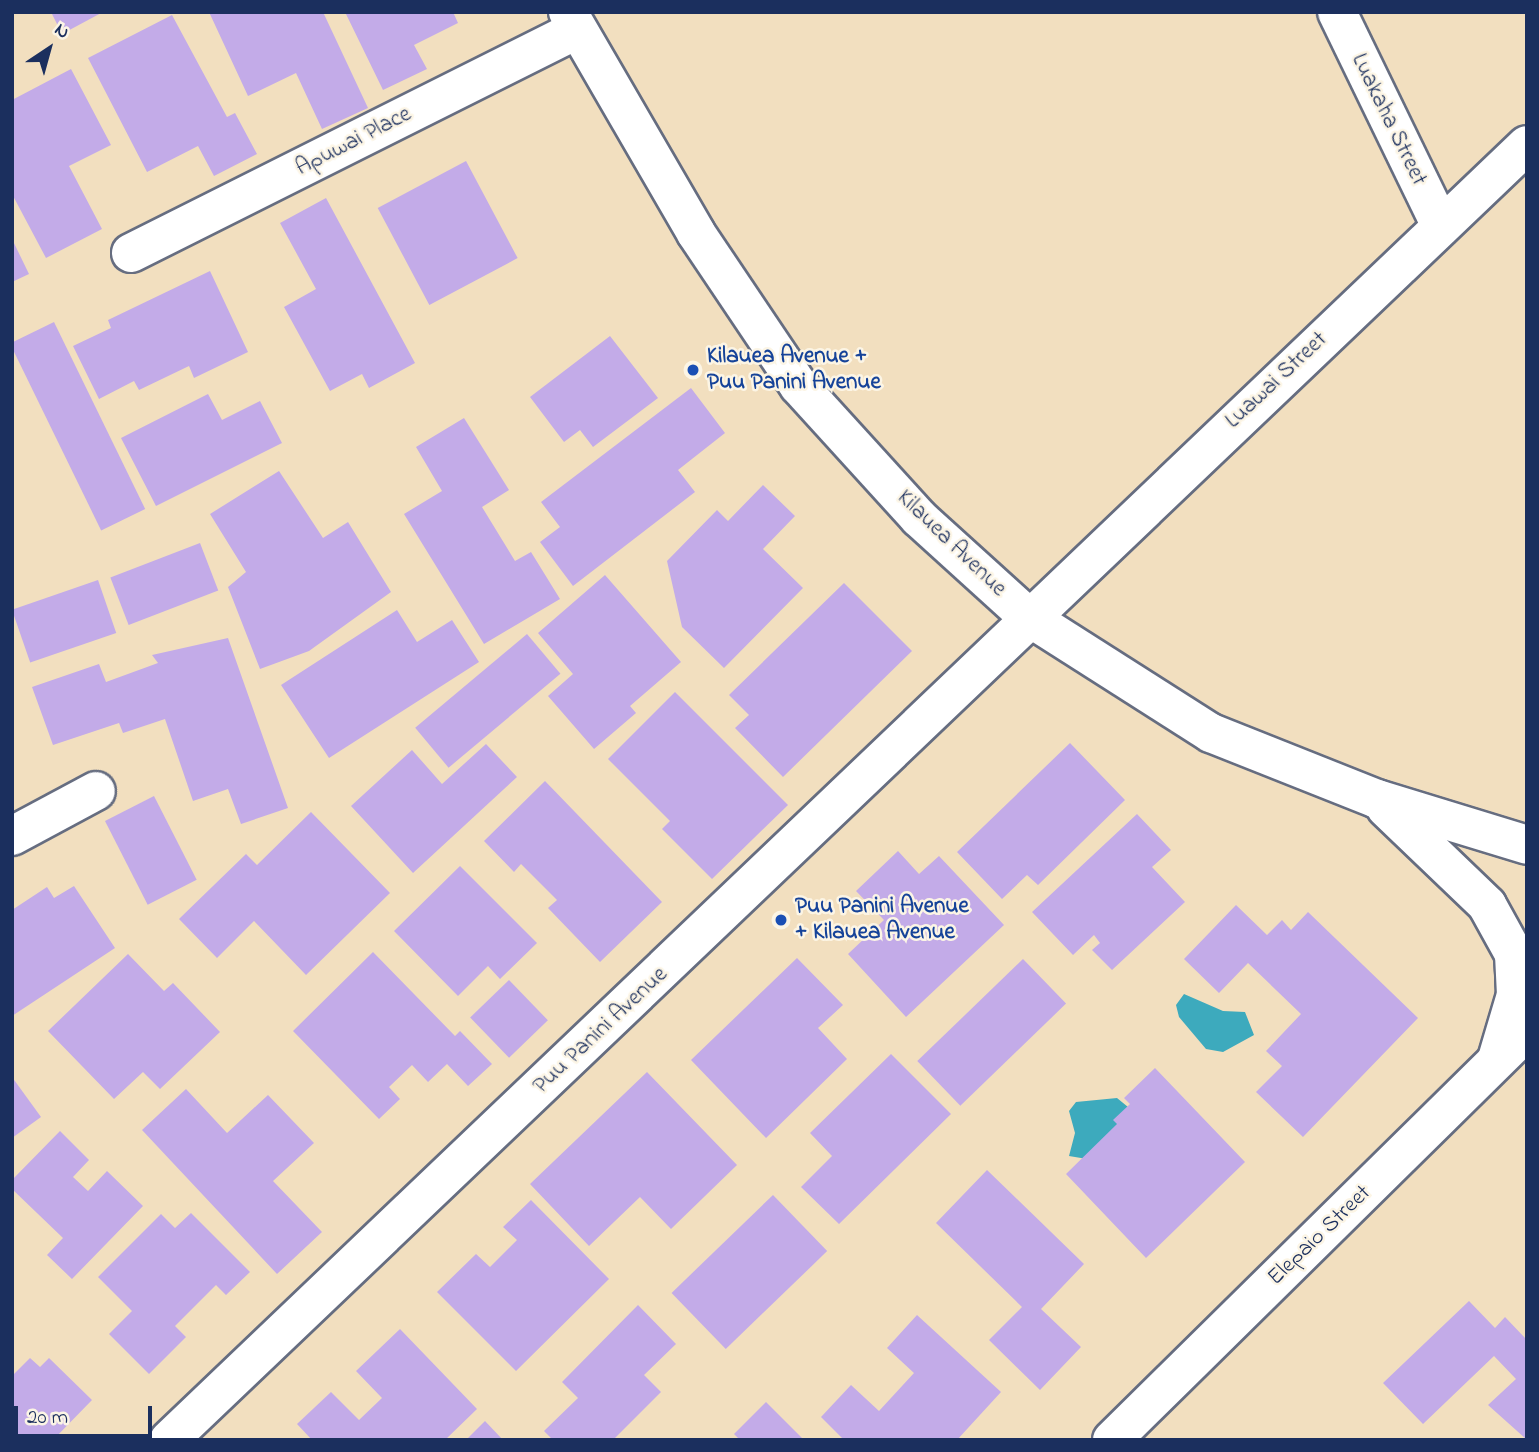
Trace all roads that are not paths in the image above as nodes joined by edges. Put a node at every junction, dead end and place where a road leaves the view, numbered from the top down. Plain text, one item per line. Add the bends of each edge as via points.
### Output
1 (1337, 12) edge
2 (572, 21) edge
3 (1527, 145) edge
4 (1441, 226) junction
5 (131, 253) dead end
6 (1027, 616) junction
7 (96, 791) dead end
8 (1377, 799) junction
9 (12, 835) edge
10 (1527, 845) edge
11 (1527, 1031) edge
12 (1495, 1066) junction
13 (169, 1440) edge
14 (1112, 1440) edge

1 - 4 street, Luakaha Street
2 - 5 street, Apuwai Place
2 - 6 street, Kilauea Avenue via 696,233 799,386 919,518
3 - 4 street, Luawai Street
4 - 6 street, Luawai Street
6 - 8 street, Kilauea Avenue via 1211,733
6 - 13 street, Puu Panini Avenue via 719,921
7 - 9 street
8 - 10 street, Kilauea Avenue
8 - 12 street via 1487,905 1514,954 1516,995
11 - 12 street, Elepaio Street
12 - 14 street, Elepaio Street

